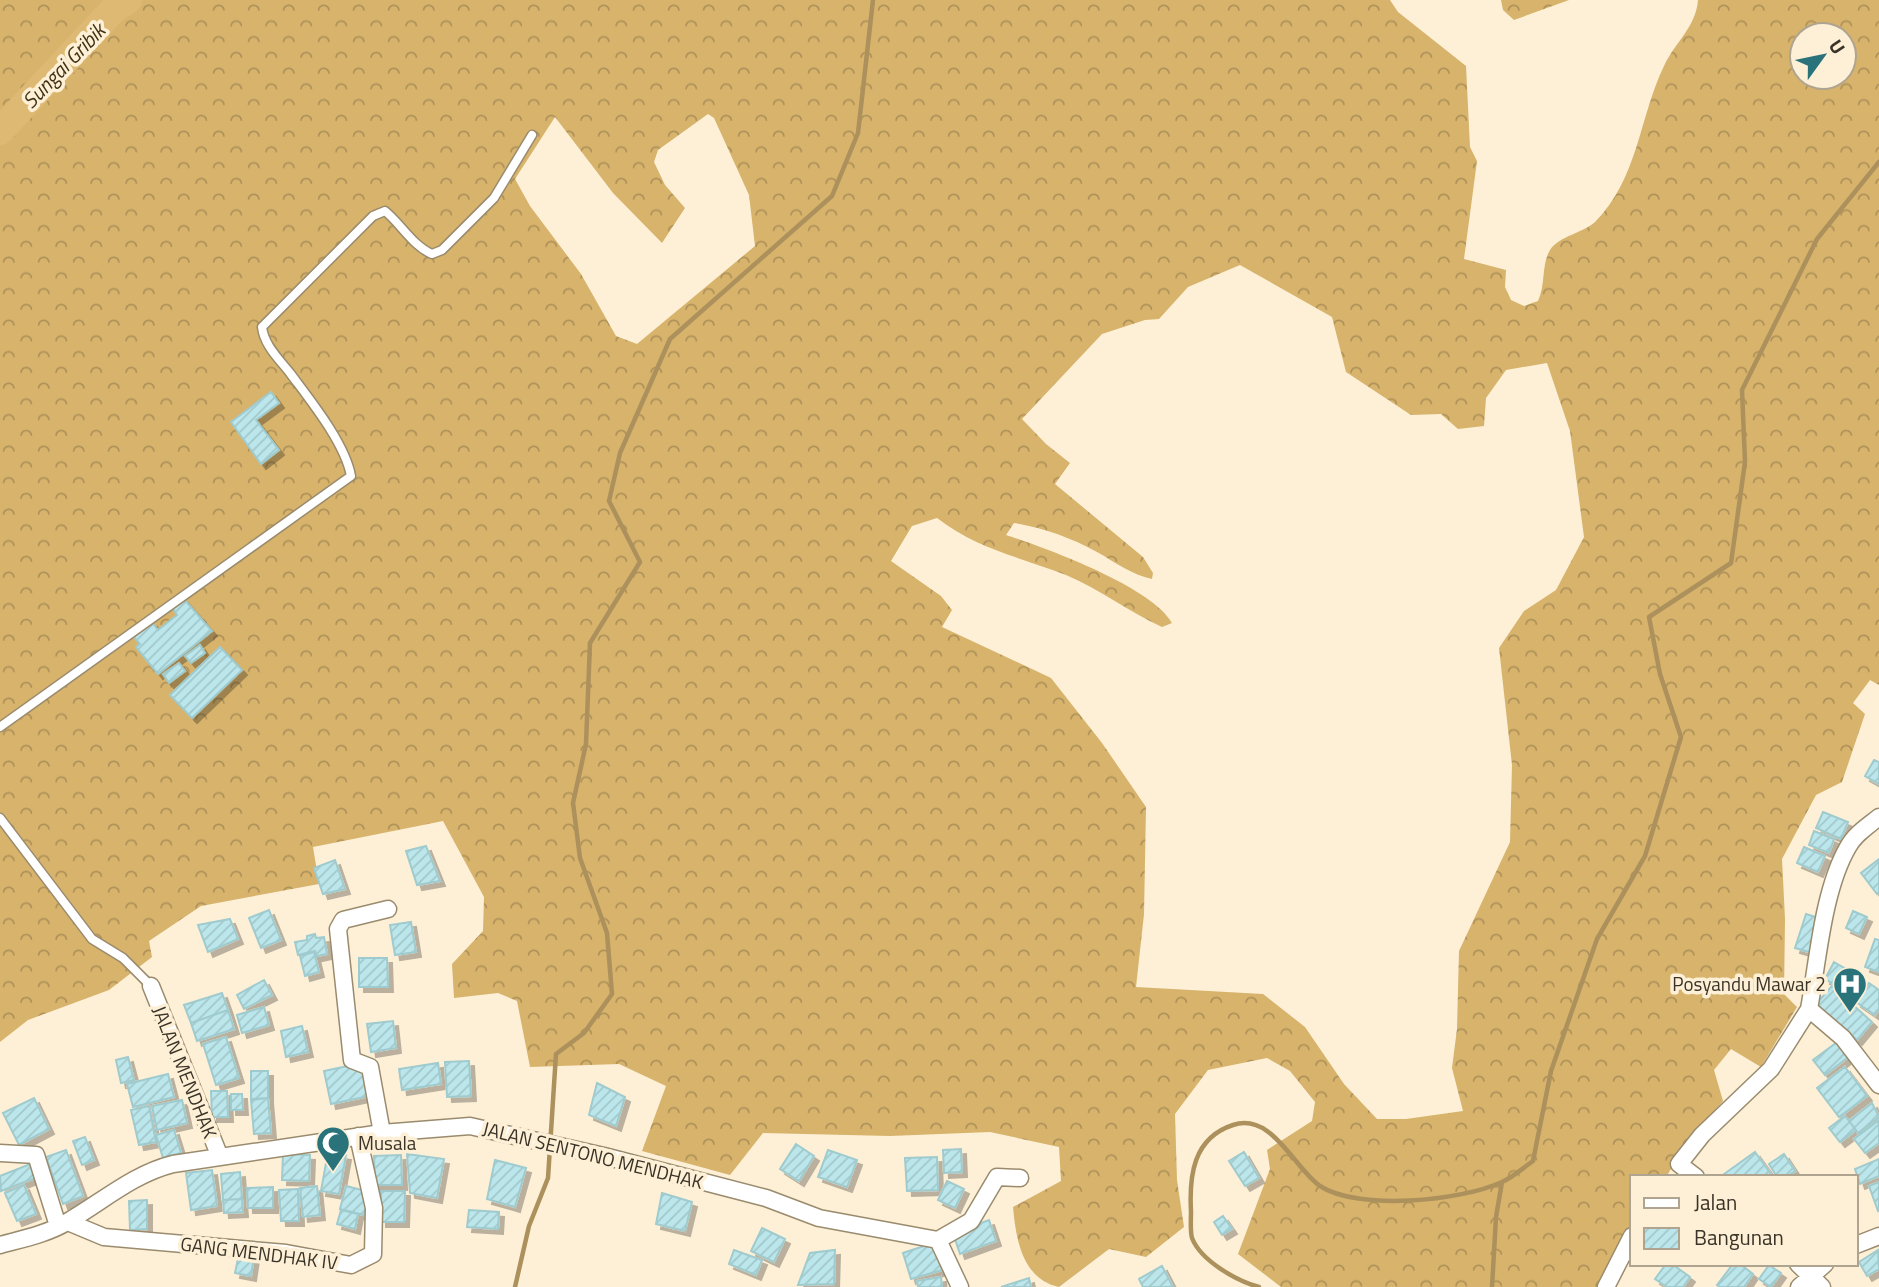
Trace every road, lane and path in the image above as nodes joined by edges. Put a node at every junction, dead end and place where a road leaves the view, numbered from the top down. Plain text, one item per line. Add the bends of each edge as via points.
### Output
1 (532, 135) dead end
2 (0, 727) edge
3 (1879, 817) edge
4 (0, 818) edge
5 (388, 909) dead end
6 (151, 986) joint
7 (1809, 1009) junction
8 (1879, 1085) edge
9 (382, 1133) junction
10 (358, 1136) junction
11 (0, 1153) edge
12 (220, 1157) junction
13 (1675, 1170) edge
14 (1020, 1178) dead end
15 (63, 1224) junction
16 (1879, 1236) edge
17 (939, 1240) junction
18 (1630, 1240) edge
19 (1858, 1244) edge
20 (0, 1245) edge
21 (1799, 1266) edge
22 (1824, 1266) edge
23 (1811, 1283) edge
24 (960, 1287) edge
25 (1606, 1287) edge

1 - 2 lane via 494,198 442,250 432,254 422,250 385,211 373,216 262,327 264,339 348,460 351,475
3 - 7 street via 1847,847 1833,888
4 - 6 lane via 92,939 123,958
5 - 9 street via 343,920 338,929 352,1060 370,1067
6 - 12 street, JALAN MENDHAK
7 - 8 street via 1843,1038
7 - 13 street via 1771,1069 1702,1135
9 - 10 street, JALAN SENTONO MENDHAK
9 - 17 street, JALAN SENTONO MENDHAK via 470,1126 766,1198 819,1217
10 - 12 street, JALAN SENTONO MENDHAK
10 - 15 street, GANG MENDHAK IV via 374,1208 373,1254 351,1265 286,1253 104,1237
11 - 15 street via 36,1155
12 - 15 street, JALAN SENTONO MENDHAK via 156,1168
14 - 17 street via 997,1177 971,1221
15 - 20 street, JALAN SENTONO MENDHAK
16 - 19 street
17 - 24 street
18 - 25 street
21 - 23 street
22 - 23 street

